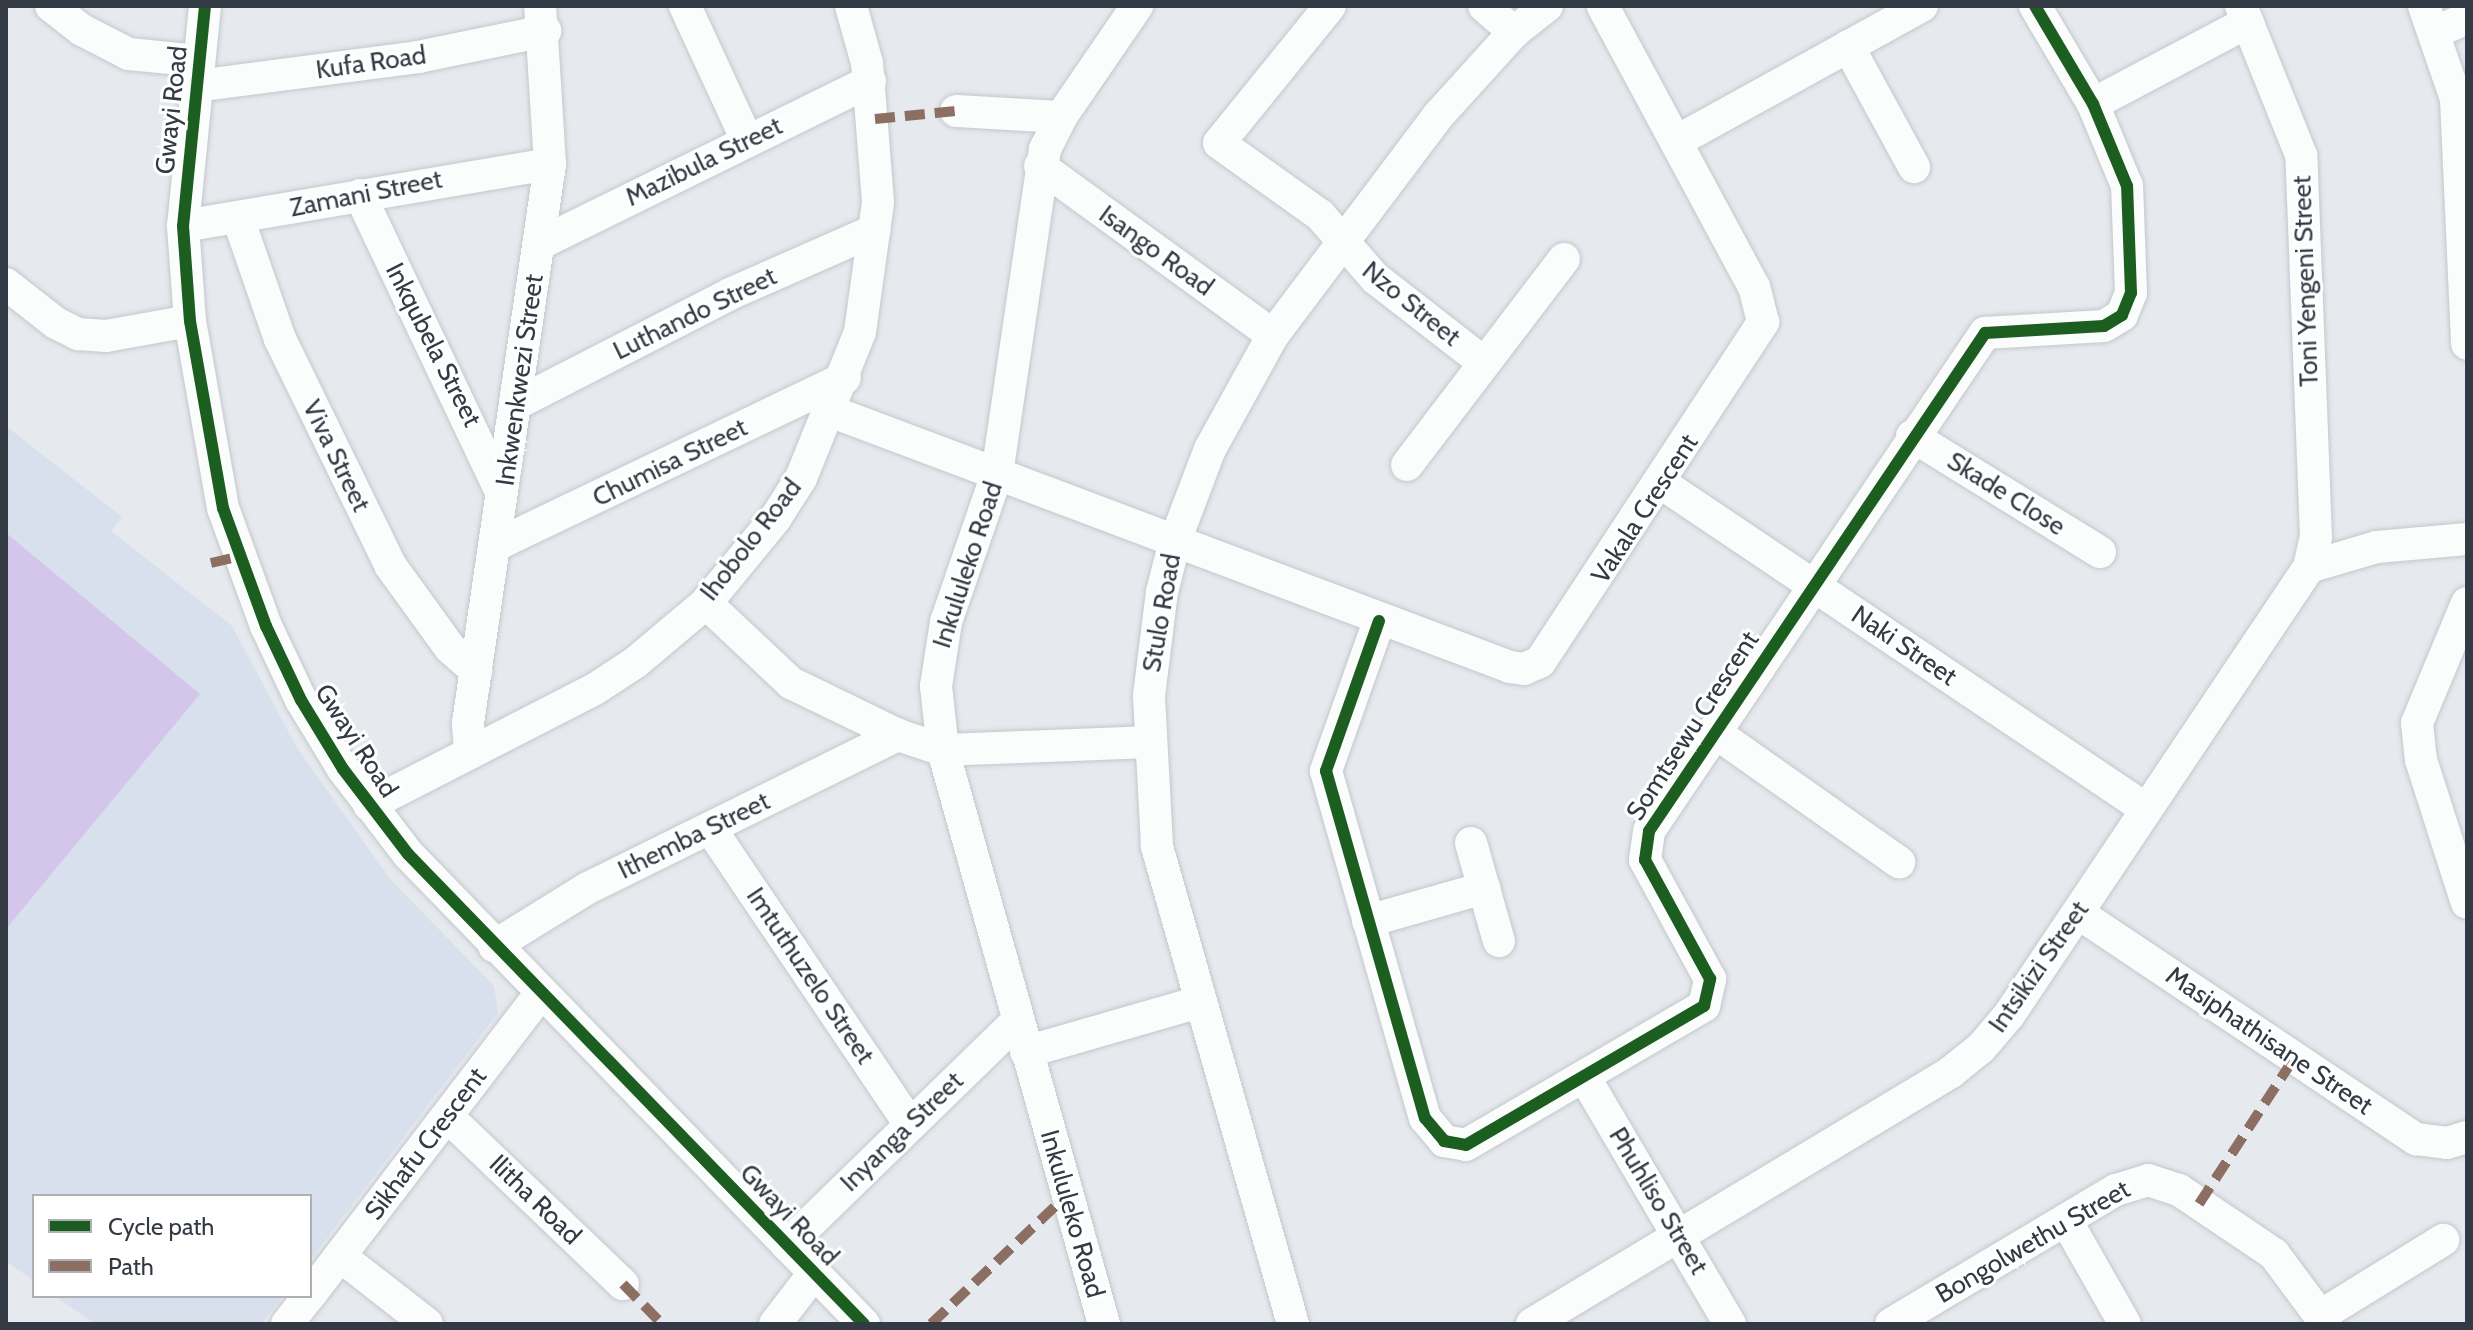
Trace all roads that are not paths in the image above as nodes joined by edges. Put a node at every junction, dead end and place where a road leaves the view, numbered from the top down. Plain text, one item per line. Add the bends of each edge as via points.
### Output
1 (51, 6) edge
2 (205, 6) edge
3 (685, 6) edge
4 (851, 6) edge
5 (1137, 6) edge
6 (1330, 6) edge
7 (1484, 6) edge
8 (1547, 6) edge
9 (1603, 6) edge
10 (1922, 6) edge
11 (2035, 6) edge
12 (2245, 14) edge
13 (542, 18) edge
14 (2467, 18) edge
15 (2430, 19) edge
16 (1514, 32) junction
17 (1848, 46) junction
18 (197, 73) junction
19 (870, 81) junction
20 (2093, 104) junction
21 (956, 111) dead end
22 (1061, 117) junction
23 (747, 140) junction
24 (1677, 141) junction
25 (550, 164) junction
26 (1040, 166) junction
27 (1914, 167) dead end
28 (360, 195) junction
29 (238, 218) junction
30 (183, 226) junction
31 (875, 230) junction
32 (1342, 242) junction
33 (539, 244) junction
34 (1564, 259) dead end
35 (6, 284) edge
36 (190, 321) junction
37 (1273, 335) junction
38 (2467, 344) edge
39 (1483, 362) junction
40 (845, 378) junction
41 (518, 403) junction
42 (830, 411) junction
43 (1912, 436) junction
44 (1407, 465) dead end
45 (997, 474) junction
46 (1661, 483) junction
47 (503, 495) junction
48 (2467, 539) edge
49 (1175, 541) junction
50 (494, 546) junction
51 (2100, 552) dead end
52 (2309, 567) junction
53 (1812, 584) junction
54 (706, 603) junction
55 (2467, 603) edge
56 (1379, 621) junction
57 (476, 671) junction
58 (1713, 731) junction
59 (898, 735) junction
60 (1148, 742) junction
61 (943, 750) junction
62 (470, 753) junction
63 (369, 805) junction
64 (2146, 809) junction
65 (710, 828) junction
66 (1471, 843) dead end
67 (1899, 862) dead end
68 (1484, 888) junction
69 (2467, 903) edge
70 (2078, 913) junction
71 (1368, 921) junction
72 (1499, 941) dead end
73 (494, 946) junction
74 (541, 993) junction
75 (1199, 1002) junction
76 (1017, 1021) junction
77 (1026, 1052) junction
78 (1585, 1078) junction
79 (448, 1117) junction
80 (910, 1124) junction
81 (2467, 1137) edge
82 (2067, 1222) junction
83 (1679, 1237) junction
84 (2443, 1240) dead end
85 (787, 1245) junction
86 (340, 1256) junction
87 (815, 1272) junction
88 (623, 1284) dead end
89 (312, 1292) edge
90 (308, 1298) edge
91 (2323, 1320) edge
92 (287, 1324) edge
93 (427, 1324) edge
94 (775, 1324) edge
95 (864, 1324) edge
96 (1104, 1324) edge
97 (1293, 1324) edge
98 (1532, 1324) edge
99 (1730, 1324) edge
100 (1891, 1324) edge
101 (2125, 1324) edge

1 - 18 street, Kufa Road via 82,30 129,54
2 - 18 street, Gwayi Road
3 - 23 street
4 - 19 street, Ihobolo Road
5 - 22 street, Inkululeko Road
6 - 32 street, Nzo Street via 1219,143 1320,215
7 - 16 street
8 - 16 street, Stulo Road
9 - 24 street, Vakala Crescent
10 - 17 street
11 - 20 street, Somtsewu Crescent
12 - 20 street
12 - 52 street, Toni Yengeni Street via 2301,155 2316,537
13 - 18 street, Kufa Road via 402,60
13 - 25 street, Inkwenkwezi Street
14 - 15 street
15 - 38 street via 2460,132
16 - 32 street, Stulo Road via 1437,117
17 - 24 street
17 - 27 street
18 - 30 street, Gwayi Road
19 - 23 street, Mazibula Street
19 - 31 street, Ihobolo Road via 876,130
20 - 43 street, Somtsewu Crescent via 2127,186 2131,293 2122,315 2104,326 1985,333
21 - 22 street
22 - 26 street, Inkululeko Road
23 - 33 street, Mazibula Street
24 - 46 street, Vakala Crescent via 1754,287 1763,322
25 - 28 street, Zamani Street
25 - 33 street, Inkwenkwezi Street
26 - 37 street, Isango Road
26 - 45 street, Inkululeko Road
28 - 29 street, Zamani Street
28 - 47 street, Inkqubela Street via 492,462
29 - 30 street, Zamani Street
29 - 57 street, Viva Street via 280,339 390,565 450,648
30 - 36 street, Gwayi Road
31 - 40 street, Ihobolo Road via 860,332
31 - 41 street, Luthando Street via 730,294
32 - 37 street, Stulo Road
32 - 39 street, Nzo Street via 1375,278
33 - 41 street, Inkwenkwezi Street
34 - 39 street, Nzo Street
35 - 36 street via 78,334 106,336
36 - 63 street, Gwayi Road via 208,443 238,557 301,700
37 - 49 street, Stulo Road via 1210,449
39 - 44 street, Nzo Street
40 - 42 street, Ihobolo Road
40 - 50 street, Chumisa Street
41 - 47 street, Inkwenkwezi Street
42 - 45 street, Vakala Crescent
42 - 54 street, Ihobolo Road via 801,478 775,519
43 - 51 street, Skade Close
43 - 53 street, Somtsewu Crescent
45 - 49 street, Vakala Crescent
45 - 61 street, Inkululeko Road via 938,659
46 - 53 street, Naki Street
46 - 56 street, Vakala Crescent via 1540,662 1510,667
47 - 50 street, Inkwenkwezi Street
48 - 52 street via 2377,547
49 - 56 street, Vakala Crescent
49 - 60 street, Stulo Road via 1153,644
50 - 57 street, Inkwenkwezi Street
52 - 64 street, Intsikizi Street
53 - 58 street, Somtsewu Crescent
53 - 64 street, Naki Street
54 - 59 street via 791,683
54 - 62 street, Ihobolo Road via 595,689
55 - 69 street via 2417,723 2421,760
56 - 71 street, Somtsewu Crescent via 1326,771
57 - 62 street, Inkwenkwezi Street
58 - 67 street
58 - 78 street, Somtsewu Crescent via 1649,831 1644,848 1650,872 1705,968 1708,998 1697,1012
59 - 61 street
59 - 65 street, Ithemba Street
60 - 61 street
60 - 75 street, Stulo Road via 1157,845
61 - 76 street, Inkululeko Road
62 - 63 street, Ihobolo Road
63 - 73 street, Gwayi Road
64 - 70 street, Intsikizi Street
65 - 73 street, Ithemba Street via 588,888
65 - 80 street, Imtuthuzelo Street
66 - 68 street
68 - 71 street
68 - 72 street
70 - 81 street, Masiphathisane Street via 2416,1139 2447,1143
70 - 83 street, Intsikizi Street via 1981,1048 1951,1072
71 - 78 street, Somtsewu Crescent via 1425,1118 1436,1135 1455,1145 1476,1142
73 - 74 street, Gwayi Road
74 - 79 street, Sikhafu Crescent
74 - 85 street, Gwayi Road
75 - 77 street
75 - 97 street, Stulo Road
76 - 77 street, Inkululeko Road
76 - 80 street, Inyanga Street
77 - 96 street, Inkululeko Road
78 - 83 street, Phuhliso Street
79 - 86 street, Sikhafu Crescent
79 - 88 street, Ilitha Road
80 - 85 street, Inyanga Street
82 - 91 street, Bongolwethu Street via 2137,1180 2159,1182 2274,1254
82 - 100 street, Bongolwethu Street
82 - 101 street
83 - 98 street, Intsikizi Street
83 - 99 street, Phuhliso Street
84 - 91 street, Bongolwethu Street
85 - 87 street, Gwayi Road
86 - 89 street, Sikhafu Crescent
86 - 93 street
87 - 94 street
87 - 95 street, Gwayi Road
90 - 92 street, Sikhafu Crescent

